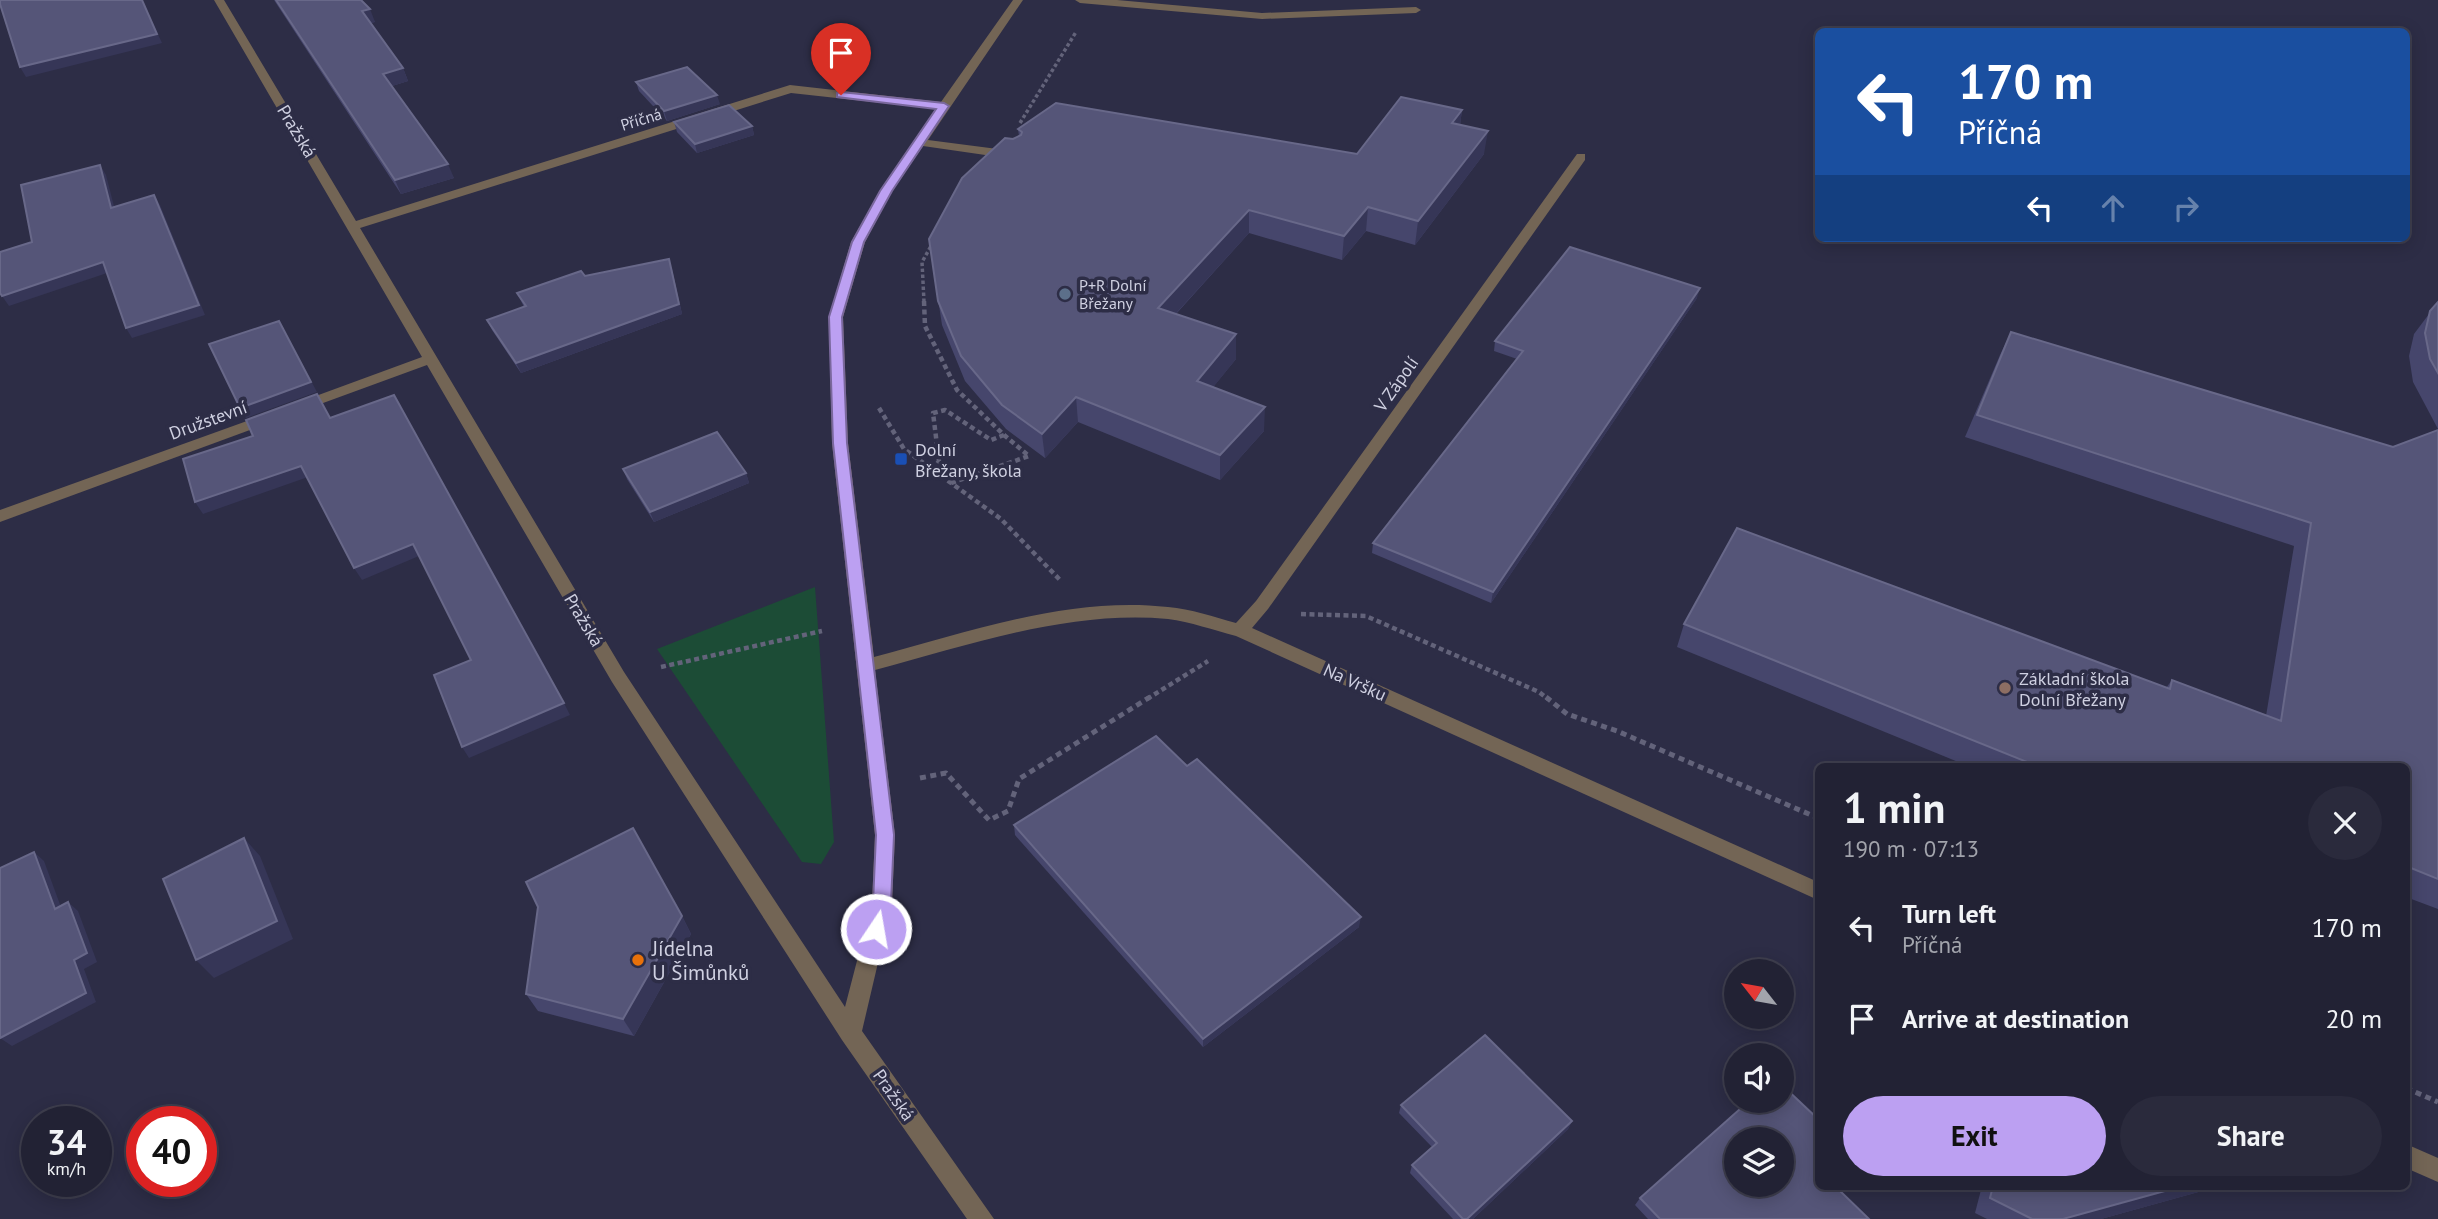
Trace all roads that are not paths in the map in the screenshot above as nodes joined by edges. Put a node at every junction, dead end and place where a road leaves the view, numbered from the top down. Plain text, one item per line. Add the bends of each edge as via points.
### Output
1 (219, 0) edge
2 (1018, 0) edge
3 (1080, 0) edge
4 (1416, 10) dead end
5 (944, 106) junction
6 (919, 142) junction
7 (1016, 156) edge
8 (1581, 157) dead end
9 (354, 226) junction
10 (430, 359) junction
11 (0, 516) edge
12 (1240, 630) junction
13 (866, 666) junction
14 (1815, 890) edge
15 (850, 1032) junction
16 (2410, 1158) edge
17 (2438, 1170) edge
18 (982, 1219) edge

1 - 9 street, Pražská
2 - 5 street
3 - 4 street via 1262,16
5 - 6 street
5 - 9 street, Příčná via 790,89
6 - 7 street
6 - 13 street via 858,242 836,317 840,443
8 - 12 street, V Zápolí
9 - 10 street, Pražská
10 - 11 street, Družstevní
10 - 15 street, Pražská via 618,677
12 - 13 street, Na Vršku via 1169,613 1095,612 1033,622
12 - 14 street, Na Vršku
13 - 15 street via 885,866 882,903
15 - 18 street, Pražská
16 - 17 street

